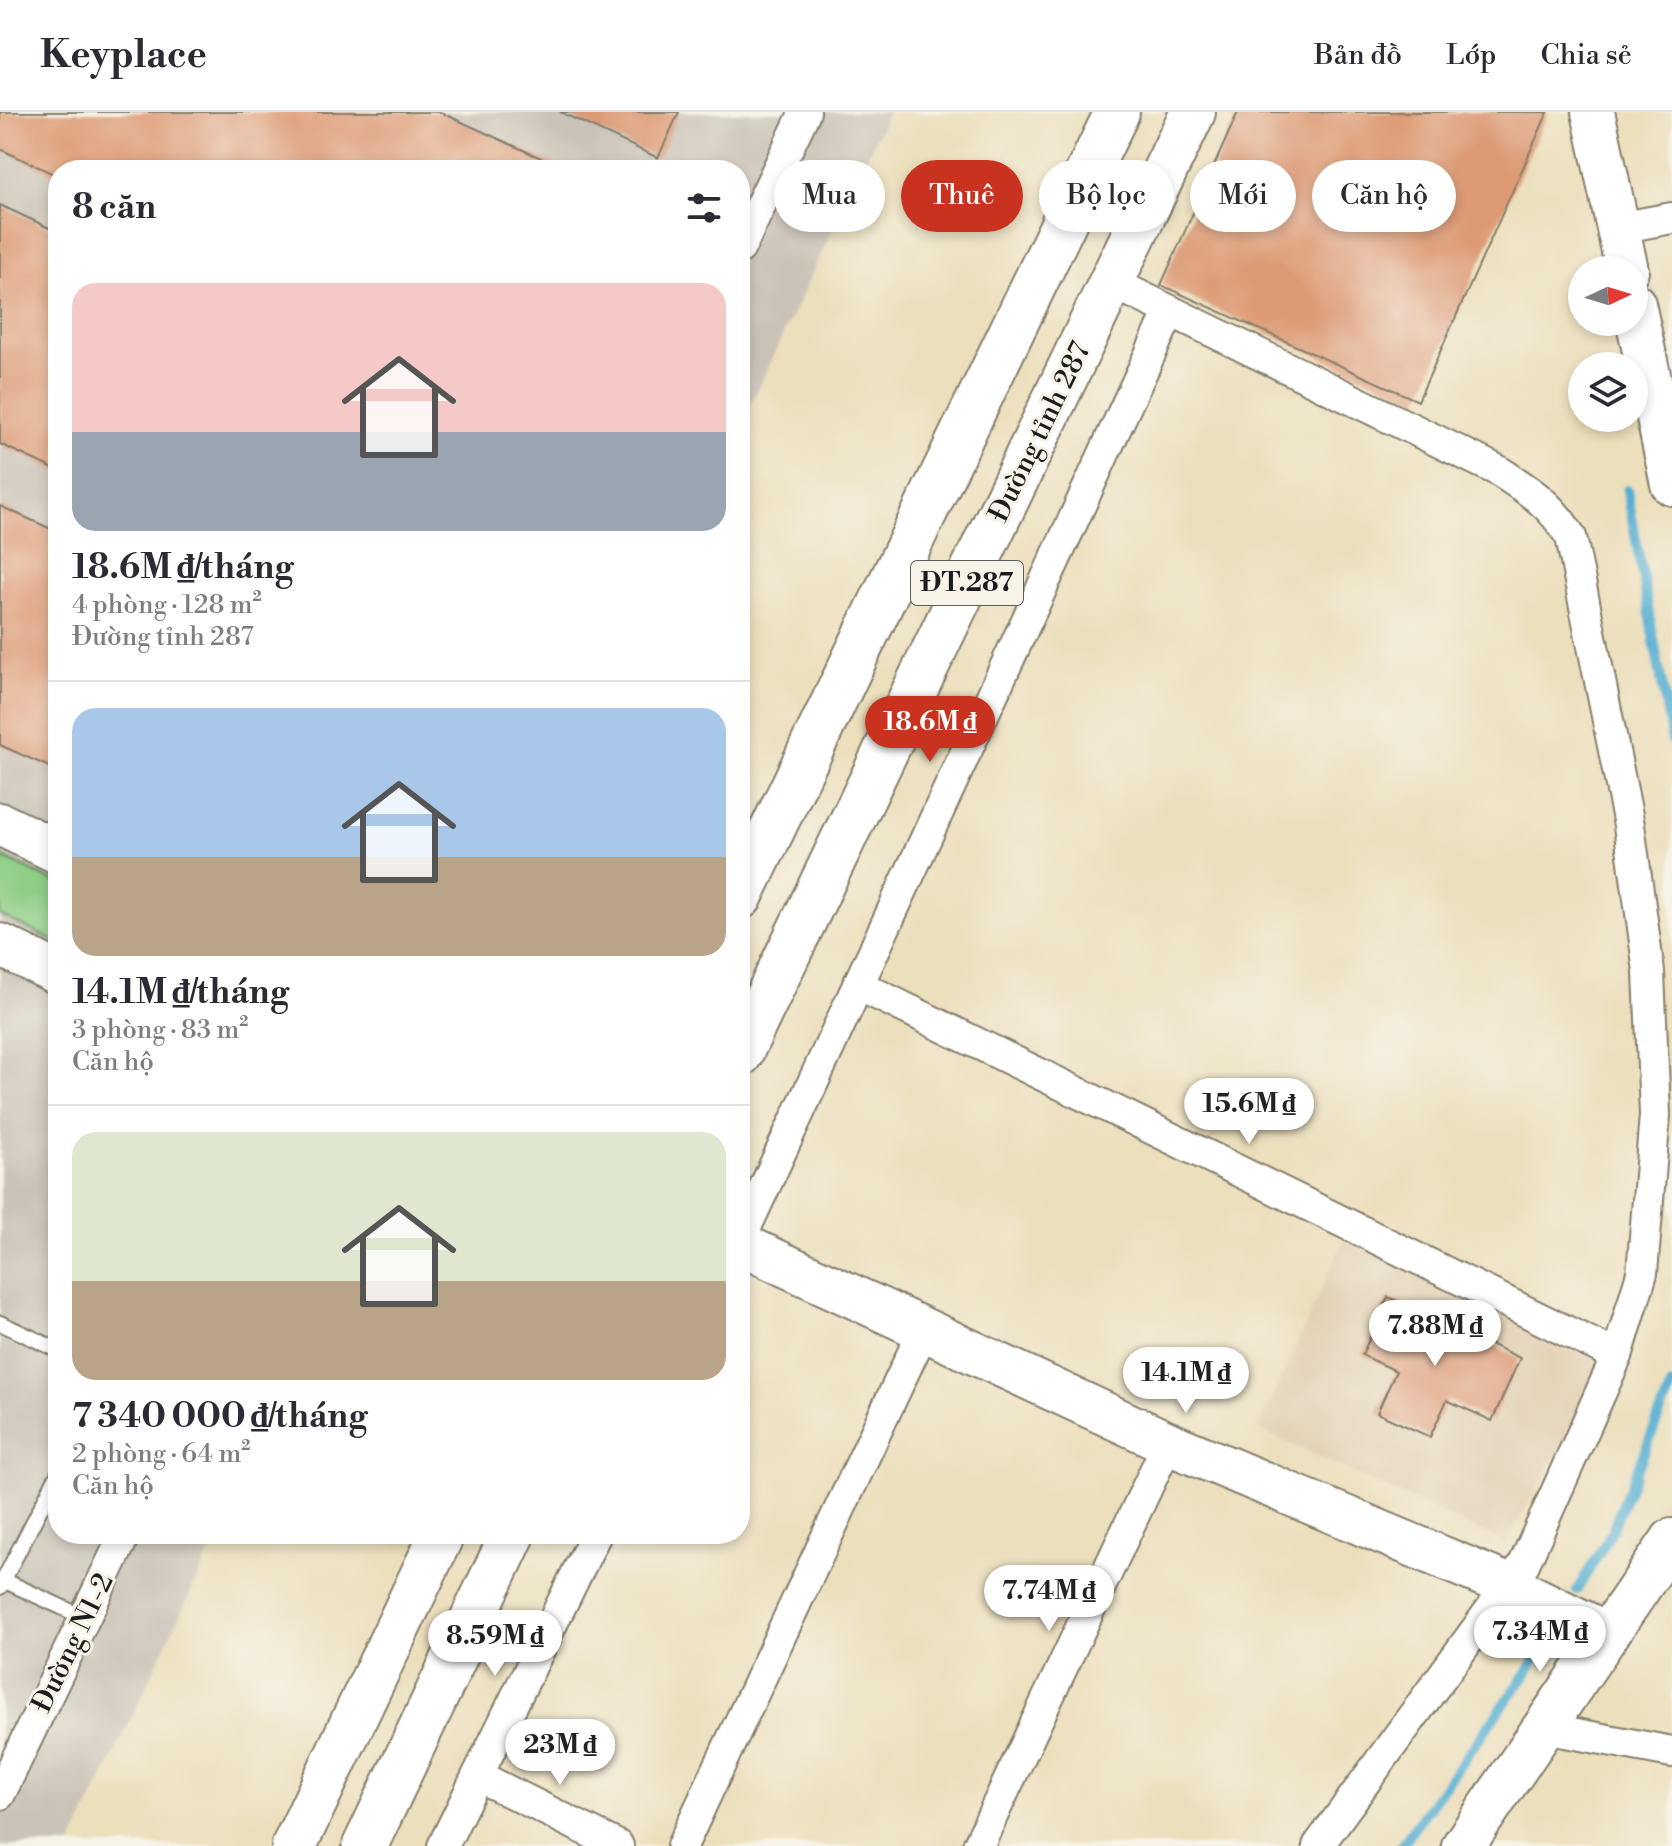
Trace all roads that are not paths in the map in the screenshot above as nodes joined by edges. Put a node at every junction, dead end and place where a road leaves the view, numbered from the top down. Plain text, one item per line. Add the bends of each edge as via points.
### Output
1 (805, 112) edge
2 (1117, 112) edge
3 (1193, 112) edge
4 (1593, 112) edge
5 (1672, 218) edge
6 (750, 227) edge
7 (1618, 228) junction
8 (1624, 256) edge
9 (1111, 282) junction
10 (1170, 311) junction
11 (1641, 336) edge
12 (1672, 484) edge
13 (0, 824) edge
14 (48, 847) edge
15 (750, 876) edge
16 (0, 945) edge
17 (48, 968) edge
18 (858, 985) junction
19 (750, 1033) edge
20 (750, 1220) edge
21 (750, 1247) edge
22 (0, 1323) edge
23 (924, 1329) junction
24 (48, 1345) edge
25 (1617, 1356) junction
26 (1168, 1443) junction
27 (48, 1493) edge
28 (1672, 1540) edge
29 (120, 1544) edge
30 (437, 1544) edge
31 (508, 1544) edge
32 (591, 1544) edge
33 (2, 1583) edge
34 (1510, 1586) junction
35 (85, 1618) junction
36 (1608, 1634) junction
37 (1544, 1728) junction
38 (1672, 1752) edge
39 (478, 1776) junction
40 (0, 1794) edge
41 (294, 1846) edge
42 (365, 1846) edge
43 (443, 1846) edge
44 (618, 1846) edge
45 (682, 1846) edge
46 (978, 1846) edge
47 (1318, 1846) edge
48 (1463, 1846) edge

1 - 6 street
2 - 15 main road, ĐT.287
3 - 9 main road, Đường tỉnh 287 / ĐT.287
4 - 7 street
5 - 7 street
7 - 8 street
9 - 10 street
9 - 19 main road, Đường tỉnh 287 / ĐT.287
10 - 18 street
10 - 25 street via 1497,470 1557,514 1571,537 1629,825 1649,972 1652,1166 1642,1273
11 - 12 street
13 - 14 street
16 - 17 street
18 - 20 street
18 - 25 street
21 - 23 street
22 - 24 lane
23 - 26 street
23 - 45 street
25 - 34 street
26 - 34 street
26 - 46 street
27 - 33 lane
28 - 36 street
29 - 35 street, Đường N1-2
30 - 41 main road
31 - 42 main road
32 - 39 street
33 - 35 lane
34 - 36 street
34 - 47 street
35 - 40 street, Đường N1-2
36 - 37 street
37 - 38 street
37 - 48 street
39 - 43 street
39 - 44 street

